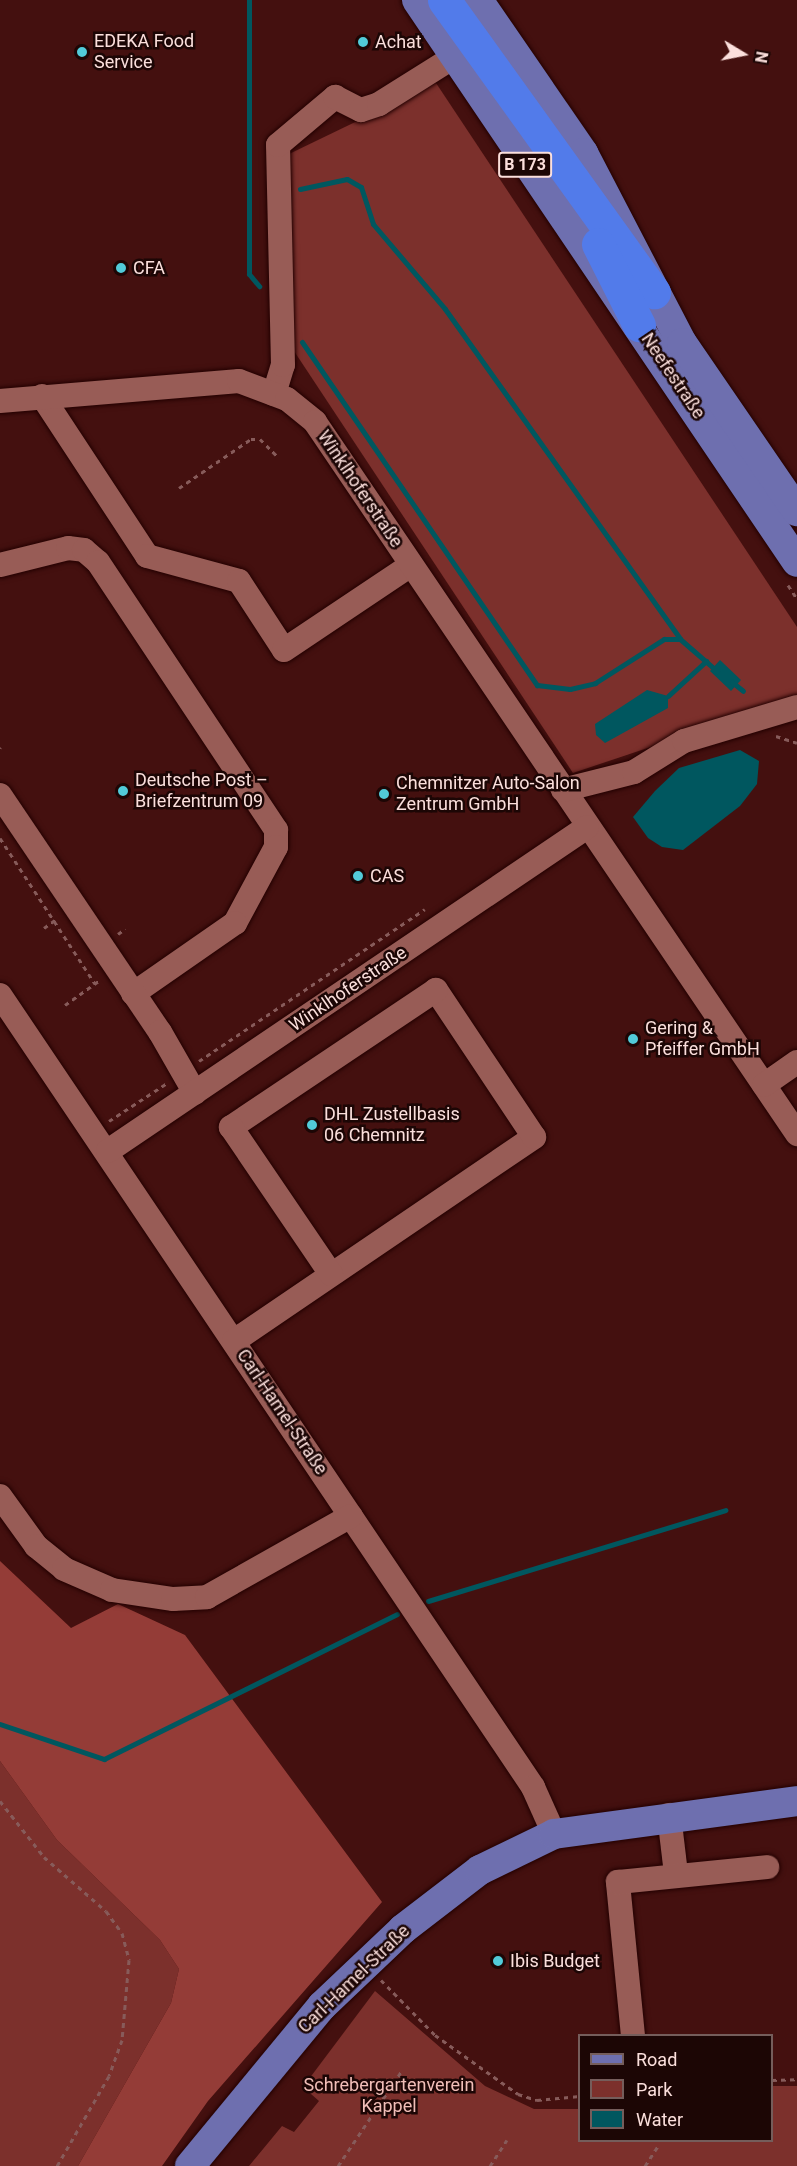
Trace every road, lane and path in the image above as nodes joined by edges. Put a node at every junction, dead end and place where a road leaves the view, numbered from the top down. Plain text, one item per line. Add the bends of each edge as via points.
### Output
1 (417, 0) edge
2 (444, 0) edge
3 (478, 0) edge
4 (454, 57) junction
5 (568, 180) junction
6 (654, 292) junction
7 (639, 325) junction
8 (274, 394) junction
9 (42, 396) junction
10 (0, 401) edge
11 (278, 457) dead end
12 (179, 488) dead end
13 (797, 511) edge
14 (797, 562) edge
15 (0, 565) edge
16 (411, 565) junction
17 (797, 707) edge
18 (563, 790) junction
19 (0, 796) edge
20 (587, 827) junction
21 (0, 838) edge
22 (429, 906) dead end
23 (95, 984) dead end
24 (133, 994) junction
25 (2, 1001) edge
26 (797, 1062) edge
27 (188, 1083) junction
28 (764, 1085) junction
29 (93, 1132) junction
30 (797, 1134) edge
31 (108, 1151) junction
32 (331, 1274) junction
33 (234, 1341) junction
34 (0, 1497) edge
35 (351, 1516) junction
36 (0, 1801) edge
37 (797, 1801) edge
38 (669, 1815) junction
39 (554, 1834) junction
40 (767, 1868) dead end
41 (676, 1874) junction
42 (367, 1962) junction
43 (633, 2034) edge
44 (401, 2072) dead end
45 (797, 2079) edge
46 (773, 2080) edge
47 (578, 2096) edge
48 (507, 2140) dead end
49 (658, 2146) dead end
50 (57, 2166) edge
51 (190, 2166) edge
52 (338, 2166) edge
53 (490, 2166) edge
54 (645, 2166) edge

1 - 4 main road, B 173
2 - 5 highway, Neefestraße / B 173
3 - 6 main road, Neefestraße via 583,153
4 - 7 main road, B 173
4 - 8 street via 379,104 362,110 335,97 278,145 283,364
5 - 6 highway, Neefestraße / B 173
5 - 7 highway, Neefestraße / B 173
6 - 13 main road, Neefestraße / B 173 via 682,343
7 - 14 main road, Neefestraße / B 173
8 - 9 street, Winklhoferstraße via 239,381
8 - 16 street, Winklhoferstraße via 315,422
9 - 10 street, Winklhoferstraße
9 - 16 street via 147,556 239,580 284,650
11 - 12 path via 260,439 251,439
15 - 24 street via 68,548 84,550 98,562 276,830 276,847 236,923
16 - 18 street, Winklhoferstraße
17 - 18 street via 684,741 634,772
18 - 20 street, Winklhoferstraße
19 - 24 street
20 - 27 street, Winklhoferstraße
20 - 28 street, Winklhoferstraße
21 - 23 path
22 - 27 path
24 - 27 street
25 - 29 street, Carl-Hamel-Straße
26 - 28 street
27 - 29 path
27 - 31 street, Winklhoferstraße
28 - 30 street, Winklhoferstraße
29 - 31 street, Carl-Hamel-Straße
31 - 33 street, Carl-Hamel-Straße
32 - 32 street via 534,1137 436,990 231,1127
32 - 33 street
33 - 35 street, Carl-Hamel-Straße
34 - 35 street via 36,1546 64,1569 112,1590 173,1599 207,1597
35 - 39 street, Carl-Hamel-Straße via 533,1787
36 - 50 path via 44,1857 106,1911 122,1933 129,1960 122,2040 109,2076
37 - 38 main road, Carl-Hamel-Straße
38 - 39 main road, Carl-Hamel-Straße
38 - 41 street
39 - 42 main road, Carl-Hamel-Straße via 480,1870
40 - 41 street
41 - 43 street via 618,1882
42 - 47 path via 435,2035 502,2085 537,2100
42 - 51 main road, Carl-Hamel-Straße via 271,2062
44 - 52 path
45 - 46 path
48 - 53 path
49 - 54 path

